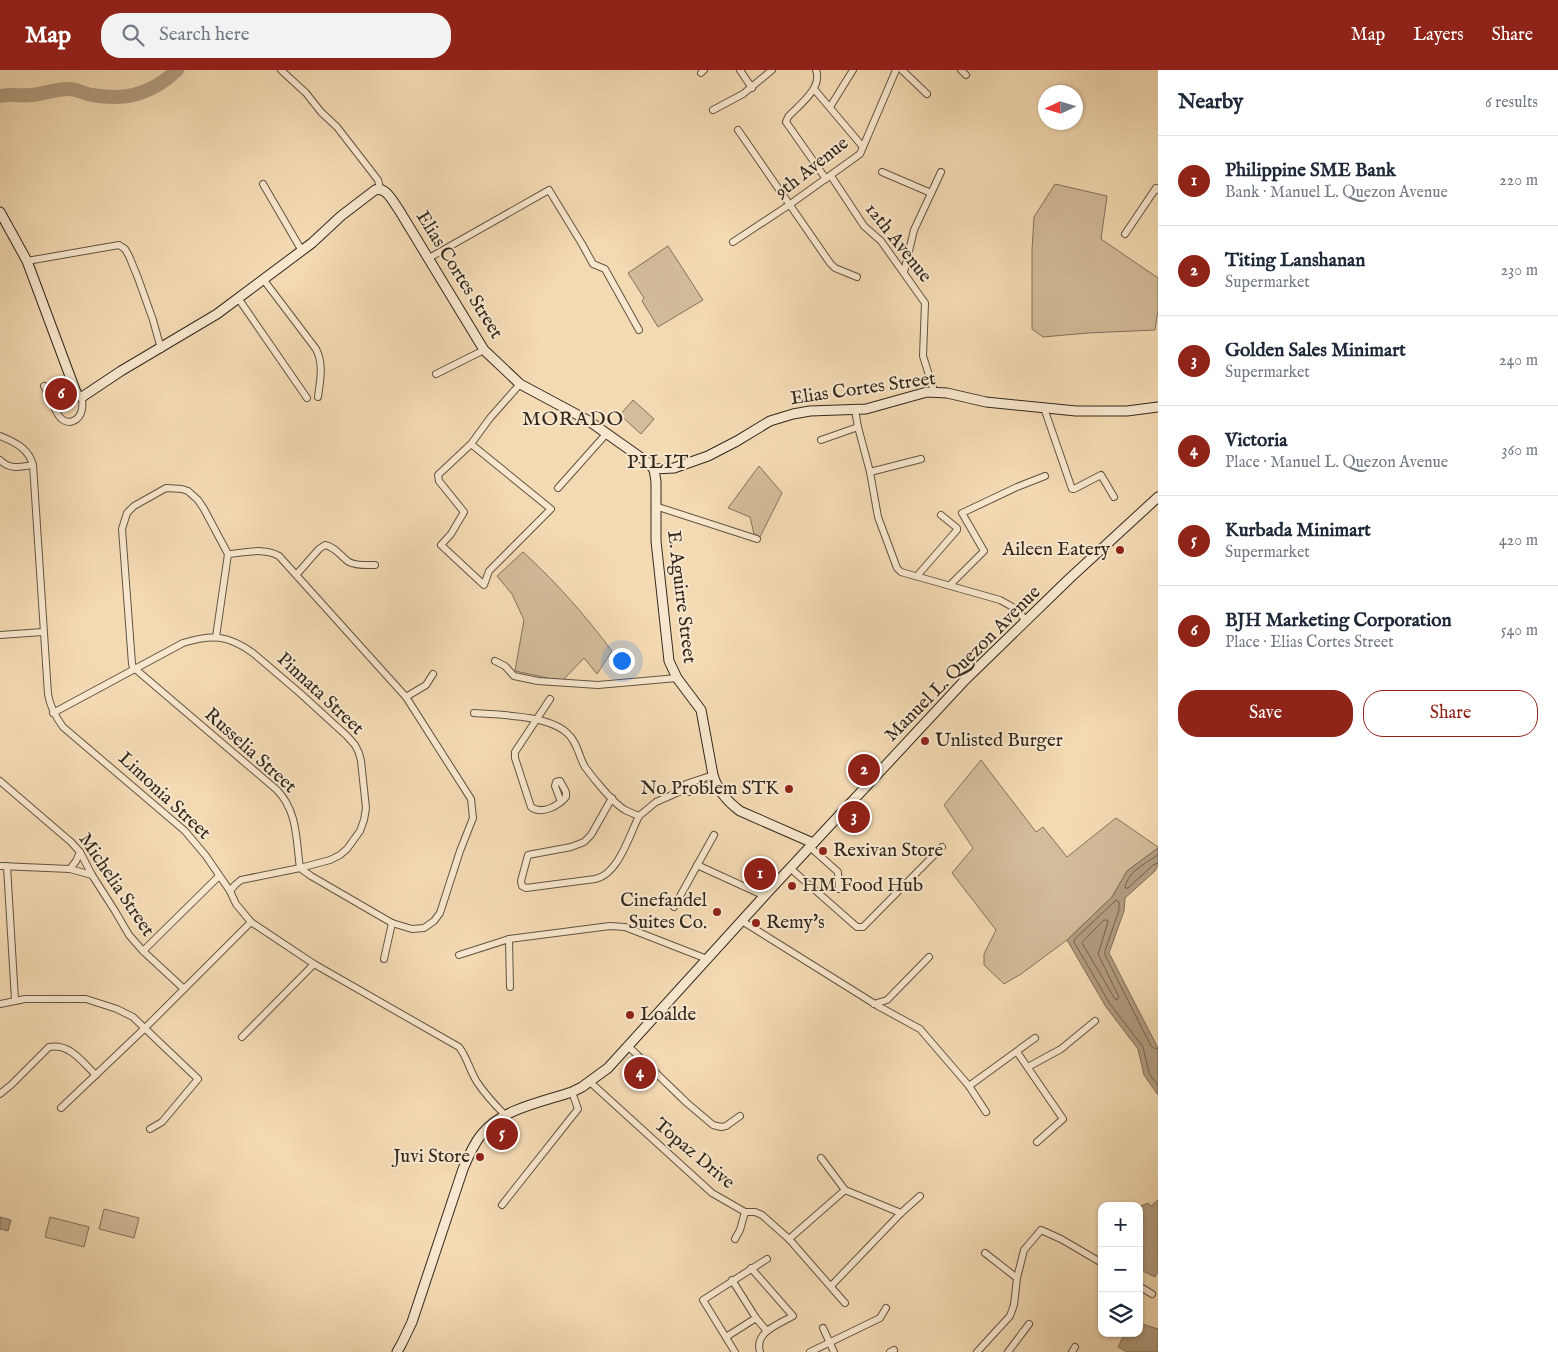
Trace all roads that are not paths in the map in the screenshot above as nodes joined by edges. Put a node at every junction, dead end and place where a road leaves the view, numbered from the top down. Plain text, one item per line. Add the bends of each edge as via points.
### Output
1 (281, 70) edge
2 (740, 70) edge
3 (772, 70) edge
4 (816, 70) edge
5 (853, 70) edge
6 (896, 70) edge
7 (902, 70) edge
8 (752, 88) junction
9 (814, 88) junction
10 (927, 94) dead end
11 (830, 107) junction
12 (713, 110) dead end
13 (738, 130) dead end
14 (863, 147) junction
15 (882, 172) dead end
16 (941, 172) dead end
17 (828, 177) junction
18 (263, 184) dead end
19 (380, 188) junction
20 (1158, 190) edge
21 (931, 193) junction
22 (789, 205) junction
23 (1, 217) edge
24 (1125, 234) dead end
25 (734, 242) dead end
26 (302, 251) junction
27 (429, 258) junction
28 (27, 261) junction
29 (904, 272) junction
30 (857, 277) dead end
31 (263, 279) junction
32 (238, 298) junction
33 (639, 330) dead end
34 (161, 349) junction
35 (484, 350) junction
36 (436, 374) dead end
37 (520, 384) junction
38 (44, 386) dead end
39 (934, 392) junction
40 (82, 397) junction
41 (318, 397) dead end
42 (307, 398) dead end
43 (1158, 407) edge
44 (1044, 408) junction
45 (855, 410) junction
46 (858, 427) junction
47 (607, 433) junction
48 (0, 436) edge
49 (821, 440) dead end
50 (471, 444) junction
51 (921, 459) dead end
52 (0, 460) edge
53 (34, 465) junction
54 (654, 468) junction
55 (870, 472) junction
56 (1045, 476) dead end
57 (558, 488) dead end
58 (1114, 497) dead end
59 (1158, 497) edge
60 (655, 506) junction
61 (941, 515) dead end
62 (758, 539) dead end
63 (228, 554) junction
64 (375, 566) dead end
65 (297, 574) junction
66 (917, 576) junction
67 (950, 585) junction
68 (1026, 622) junction
69 (43, 632) junction
70 (0, 635) edge
71 (216, 637) junction
72 (495, 661) dead end
73 (136, 670) junction
74 (433, 674) dead end
75 (677, 678) junction
76 (406, 697) junction
77 (550, 699) dead end
78 (474, 713) dead end
79 (53, 714) junction
80 (538, 719) junction
81 (714, 779) junction
82 (0, 781) edge
83 (612, 798) junction
84 (561, 802) dead end
85 (639, 816) junction
86 (714, 835) dead end
87 (812, 845) junction
88 (942, 846) dead end
89 (80, 852) junction
90 (697, 865) junction
91 (4, 866) edge
92 (70, 868) junction
93 (300, 868) junction
94 (790, 868) junction
95 (92, 875) junction
96 (220, 876) junction
97 (839, 889) dead end
98 (230, 892) junction
99 (765, 896) junction
100 (674, 907) dead end
101 (742, 921) junction
102 (251, 922) junction
103 (392, 923) junction
104 (509, 939) junction
105 (143, 951) junction
106 (459, 955) dead end
107 (929, 957) dead end
108 (384, 959) dead end
109 (707, 959) junction
110 (314, 964) junction
111 (184, 988) junction
112 (510, 988) dead end
113 (15, 1000) junction
114 (0, 1004) edge
115 (874, 1004) junction
116 (1095, 1021) dead end
117 (145, 1028) junction
118 (242, 1037) dead end
119 (1035, 1038) dead end
120 (628, 1046) junction
121 (1017, 1052) junction
122 (1028, 1067) junction
123 (96, 1075) junction
124 (590, 1082) junction
125 (968, 1086) junction
126 (572, 1092) junction
127 (0, 1094) edge
128 (62, 1108) dead end
129 (986, 1112) dead end
130 (505, 1115) junction
131 (740, 1116) dead end
132 (150, 1129) dead end
133 (1037, 1142) dead end
134 (821, 1158) dead end
135 (845, 1190) junction
136 (920, 1196) dead end
137 (502, 1205) dead end
138 (745, 1212) junction
139 (901, 1213) junction
140 (735, 1239) dead end
141 (789, 1239) junction
142 (985, 1254) dead end
143 (767, 1259) dead end
144 (1098, 1261) edge
145 (751, 1268) junction
146 (1017, 1278) junction
147 (732, 1280) junction
148 (831, 1286) junction
149 (1143, 1288) edge
150 (1152, 1294) dead end
151 (845, 1303) dead end
152 (886, 1308) dead end
153 (756, 1318) junction
154 (1029, 1324) dead end
155 (823, 1328) dead end
156 (766, 1330) junction
157 (726, 1337) junction
158 (830, 1342) junction
159 (397, 1352) edge
160 (735, 1352) edge
161 (760, 1352) edge
162 (810, 1352) edge
163 (834, 1352) edge
164 (977, 1352) edge
165 (1008, 1352) edge

1 - 19 street via 341,132 378,180
2 - 8 street
3 - 8 street
4 - 9 street
5 - 11 street
6 - 14 street, 9th Avenue
7 - 10 street
8 - 12 street
9 - 11 street
9 - 17 street, 12th Avenue via 786,122
11 - 14 street
13 - 22 street
14 - 17 street, 9th Avenue via 860,154
15 - 21 street
16 - 21 street
17 - 22 street, 9th Avenue
17 - 29 street, 12th Avenue
18 - 26 street
19 - 26 street via 341,216
19 - 27 street, Elias Cortes Street via 399,210
20 - 24 street via 1156,188
21 - 29 street via 914,230
22 - 25 street, 9th Avenue
22 - 30 street via 830,263
23 - 28 street
26 - 31 street
27 - 33 street via 549,190 593,264 605,269
27 - 35 street, Elias Cortes Street
28 - 34 street via 119,245 125,249 138,278
28 - 40 street via 77,395
29 - 39 street, 12th Avenue via 925,304 923,356
31 - 32 street
31 - 41 street via 320,356
32 - 34 street
32 - 42 street
34 - 40 street
35 - 36 street
35 - 37 street, Elias Cortes Street
37 - 47 street, Elias Cortes Street
37 - 50 street
38 - 40 street via 65,421 76,420 83,408
39 - 44 street, Elias Cortes Street
39 - 45 street, Elias Cortes Street
43 - 44 street, Elias Cortes Street via 1127,412
44 - 58 street via 1072,489 1100,475
45 - 46 street
45 - 54 street, Elias Cortes Street via 793,414 770,421 708,456 674,468
46 - 49 street
46 - 55 street
47 - 54 street, Elias Cortes Street
47 - 57 street
48 - 53 street via 22,447
50 - 50 street via 438,475 438,481 464,512 441,545 484,585 489,571 551,509
51 - 55 street
52 - 53 street via 13,468
53 - 69 street, Limonia Street
54 - 60 street, E. Aguirre Street
55 - 66 street via 878,516 898,568 901,572
56 - 67 street via 962,513 984,551
59 - 68 street, Manuel L. Quezon Avenue
60 - 62 street
60 - 75 street, E. Aguirre Street via 669,662
61 - 66 street via 957,530
63 - 65 street via 272,552
63 - 71 street
63 - 73 street via 204,509 188,491 166,488 127,513 122,529 132,664
64 - 65 street via 353,564 325,545
65 - 76 street
66 - 67 street
67 - 68 street via 1000,600 1018,610
68 - 87 street, Manuel L. Quezon Avenue via 965,680
69 - 70 street
69 - 79 street, Limonia Street via 48,694
71 - 73 street, Pinnata Street via 183,643
71 - 93 street, Pinnata Street via 253,653 347,736 359,753 366,808 360,831 340,855
72 - 75 street via 514,676 538,681 598,685
73 - 79 street, Pinnata Street
73 - 93 street, Russelia Street via 285,798 293,816
74 - 76 street via 426,685
75 - 81 street, E. Aguirre Street via 701,710
76 - 103 street via 471,799 474,818 442,908 434,921 424,928 412,929
77 - 80 street
78 - 80 street
79 - 96 street, Limonia Street via 63,727 185,831
80 - 83 street via 568,733 585,766
80 - 84 street via 515,752 515,758 531,807 540,811
81 - 85 street via 690,792 681,792 656,802
81 - 87 street, E. Aguirre Street via 740,812
82 - 89 street, Michelia Street
83 - 85 street
83 - 85 street via 584,842 529,854 522,886 595,880 605,876 616,865
86 - 90 street
87 - 94 street, Manuel L. Quezon Avenue
87 - 97 street via 838,872
88 - 94 street via 863,927 857,926
89 - 92 street
89 - 95 street, Michelia Street
90 - 99 street
90 - 100 street
91 - 92 street
91 - 113 street
92 - 95 street
93 - 98 street, Pinnata Street via 241,880
93 - 103 street
94 - 99 street, Manuel L. Quezon Avenue
95 - 105 street, Michelia Street via 125,929
96 - 98 street, Limonia Street
96 - 105 street
98 - 102 street, Limonia Street
99 - 101 street, Manuel L. Quezon Avenue
101 - 109 street, Manuel L. Quezon Avenue
101 - 115 street
102 - 110 street, Limonia Street
102 - 111 street
103 - 108 street
104 - 106 street
104 - 109 street via 610,926 625,927
104 - 112 street
105 - 111 street, Michelia Street
107 - 115 street via 887,1000
109 - 120 street, Manuel L. Quezon Avenue
110 - 118 street
110 - 130 street, Limonia Street via 459,1047 478,1084
111 - 117 street
113 - 114 street
113 - 117 street via 86,999 133,1017
115 - 125 street via 920,1029
116 - 122 street via 1061,1049
117 - 123 street
117 - 132 street via 198,1079 162,1122
119 - 121 street
120 - 124 street, Manuel L. Quezon Avenue
120 - 131 street via 713,1125 726,1126
121 - 122 street
121 - 125 street
122 - 133 street via 1063,1119
123 - 127 street via 68,1048 49,1047
123 - 128 street
124 - 126 street, Manuel L. Quezon Avenue
124 - 138 street, Topaz Drive via 712,1194
125 - 129 street
126 - 130 street, Manuel L. Quezon Avenue
126 - 137 street via 578,1109
130 - 159 street, Manuel L. Quezon Avenue via 482,1134 469,1154 412,1322
134 - 135 street
135 - 139 street
135 - 141 street
136 - 139 street
138 - 140 street
138 - 141 street, Topaz Drive via 762,1215
139 - 148 street
141 - 148 street, Topaz Drive
142 - 146 street
143 - 145 street
144 - 146 street via 1041,1230 1024,1250
145 - 147 street
145 - 156 street via 793,1316
146 - 164 street via 1010,1316
147 - 153 street
147 - 157 street via 703,1300
148 - 151 street, Topaz Drive
149 - 150 street
152 - 158 street via 880,1318
153 - 156 street
153 - 157 street
154 - 165 street
155 - 158 street
156 - 161 street via 760,1339
157 - 160 street
158 - 162 street
158 - 163 street

